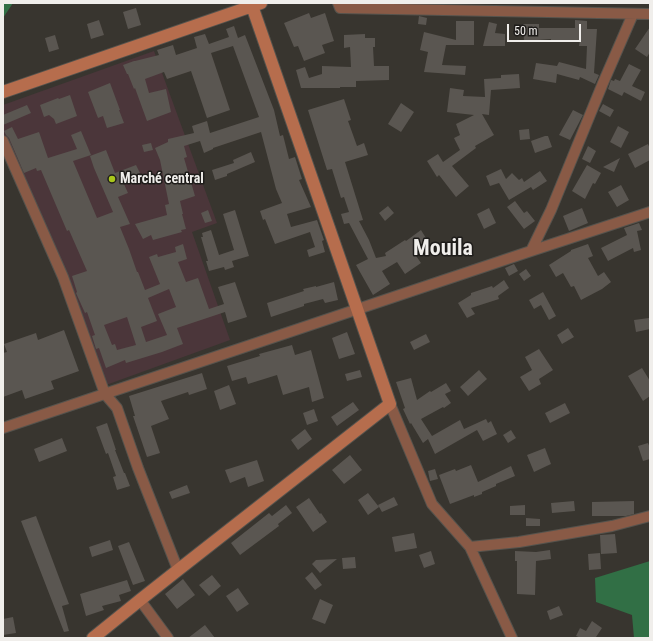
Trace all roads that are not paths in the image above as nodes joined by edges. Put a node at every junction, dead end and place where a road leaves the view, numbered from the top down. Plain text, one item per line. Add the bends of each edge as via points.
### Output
1 (338, 3) edge
2 (254, 4) edge
3 (633, 14) junction
4 (650, 14) edge
5 (3, 92) edge
6 (3, 141) edge
7 (650, 212) edge
8 (531, 251) junction
9 (357, 308) junction
10 (105, 394) junction
11 (390, 404) junction
12 (3, 428) edge
13 (650, 516) edge
14 (470, 547) junction
15 (178, 570) junction
16 (140, 600) junction
17 (93, 638) edge
18 (168, 638) edge
19 (512, 638) edge

1 - 3 street via 340,8
2 - 5 street
2 - 9 street
3 - 4 street
3 - 8 street via 551,210
6 - 10 street via 63,277
7 - 8 street
8 - 9 street
9 - 10 street
9 - 11 street
10 - 12 street
10 - 15 street via 118,408 138,468
11 - 14 street via 432,504
11 - 15 street
13 - 14 street via 612,526 519,542
14 - 19 street
15 - 16 street
16 - 17 street
16 - 18 street

